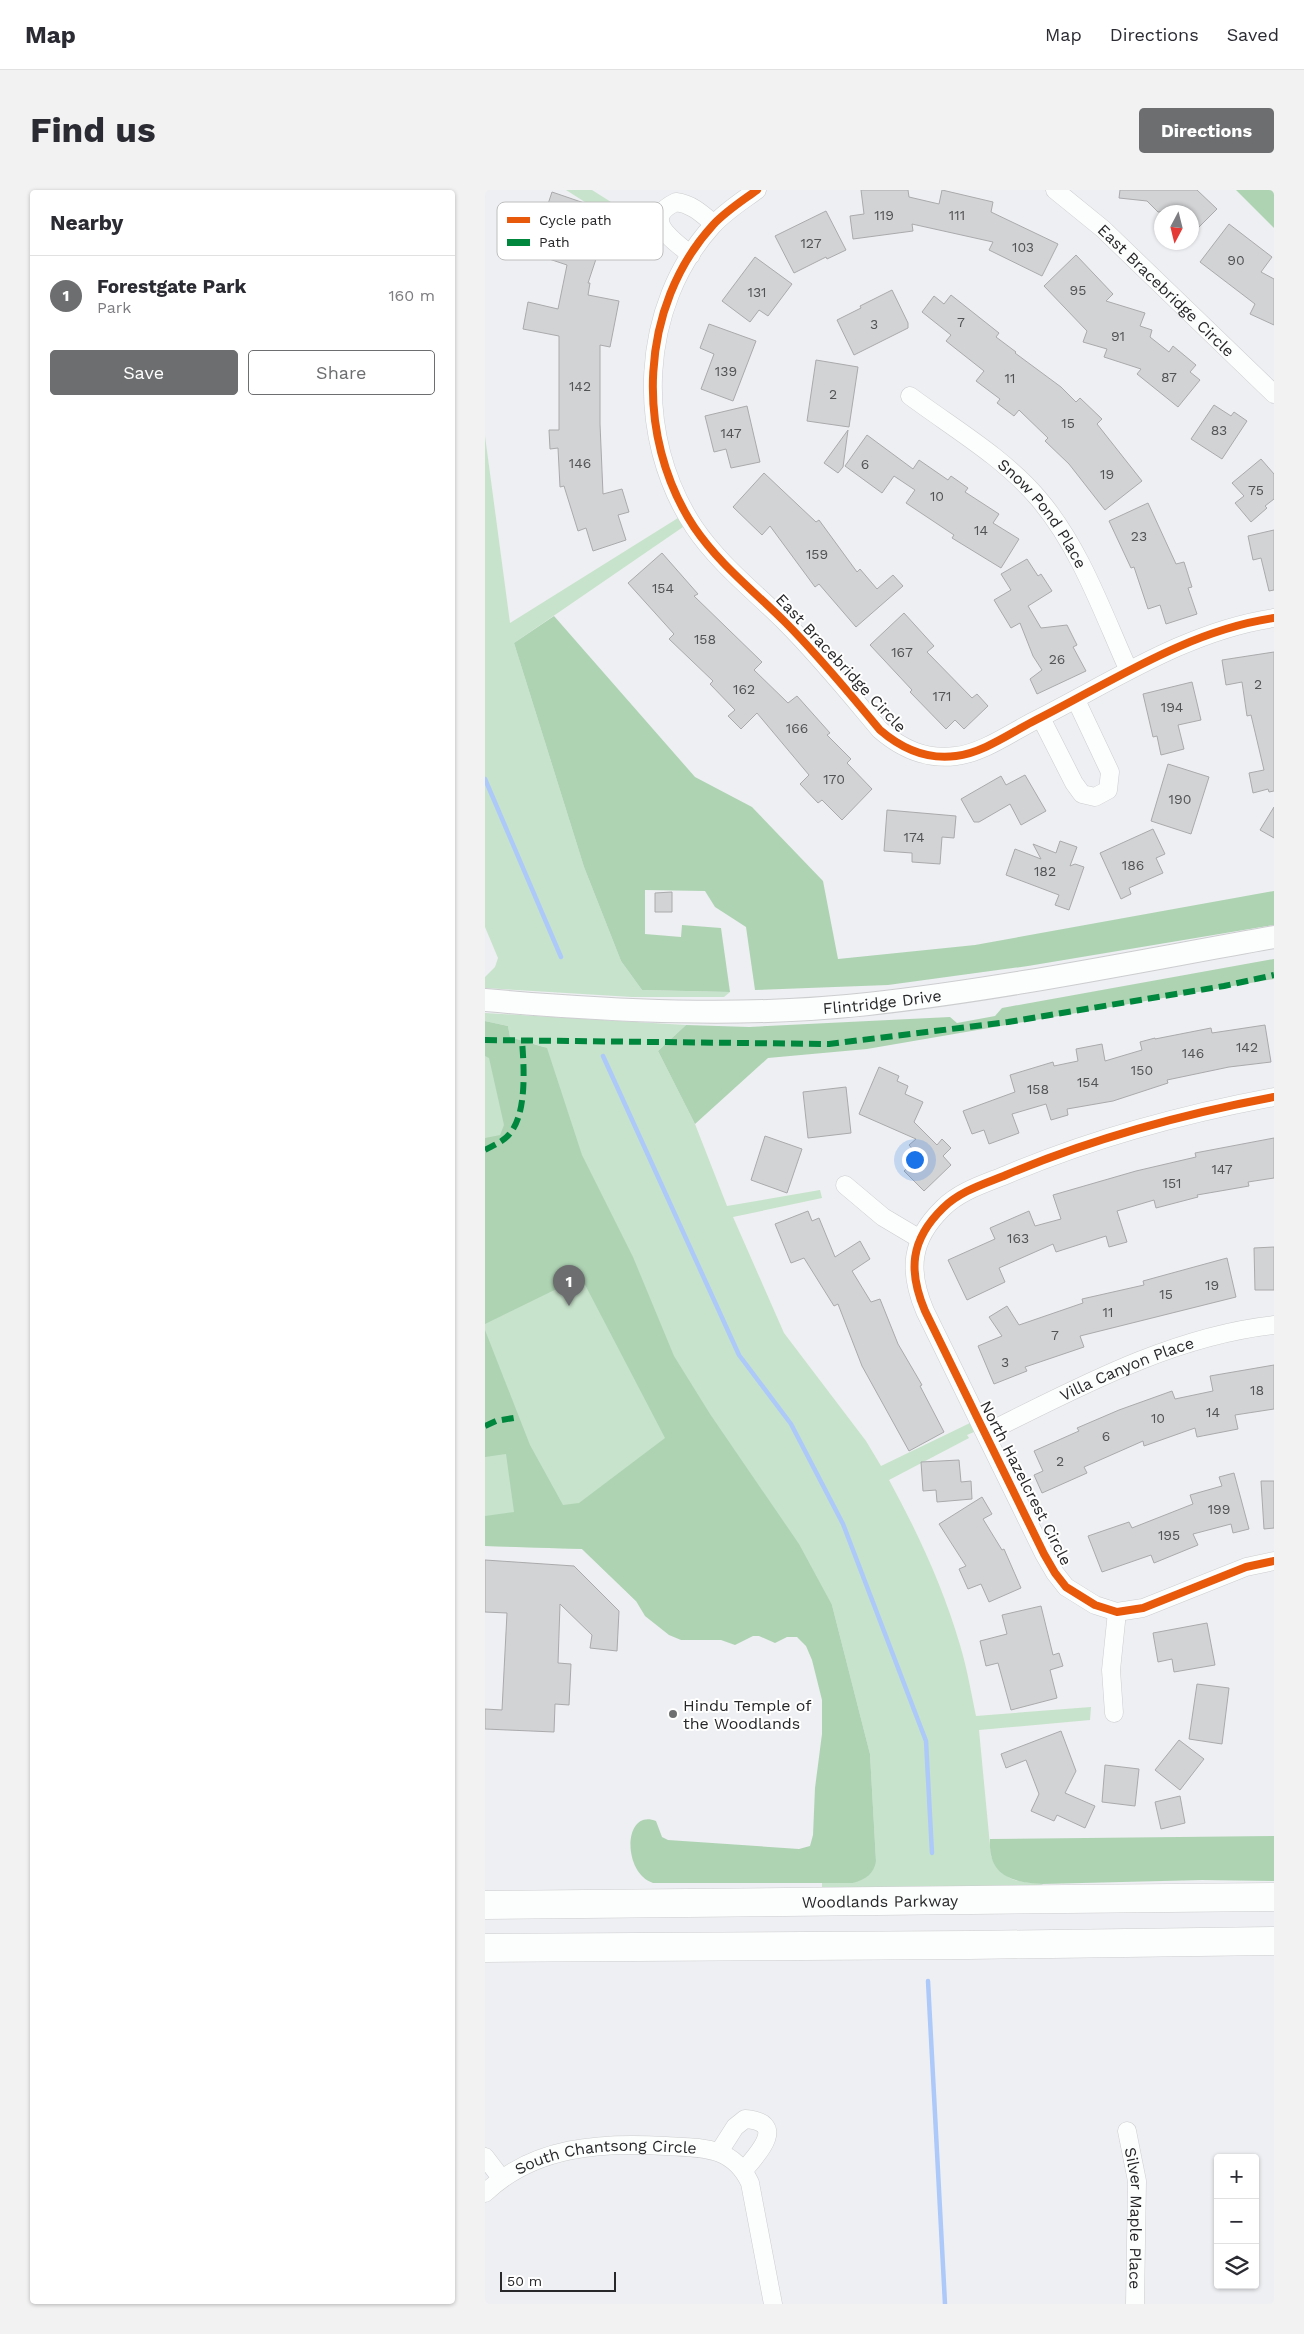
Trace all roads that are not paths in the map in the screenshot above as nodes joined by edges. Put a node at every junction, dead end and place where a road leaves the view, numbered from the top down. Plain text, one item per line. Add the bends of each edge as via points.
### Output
1 (757, 190) edge
2 (1055, 190) edge
3 (663, 211) edge
4 (714, 224) junction
5 (663, 230) edge
6 (691, 255) junction
7 (1274, 394) edge
8 (910, 396) dead end
9 (1274, 618) edge
10 (1128, 669) junction
11 (1076, 700) junction
12 (1041, 718) junction
13 (1274, 936) edge
14 (485, 1000) edge
15 (1274, 1097) edge
16 (845, 1186) dead end
17 (920, 1239) junction
18 (1274, 1325) edge
19 (986, 1433) junction
20 (1274, 1561) edge
21 (1117, 1612) junction
22 (1114, 1713) dead end
23 (1274, 1897) edge
24 (485, 1905) edge
25 (1274, 1941) edge
26 (485, 1948) edge
27 (1127, 2131) dead end
28 (485, 2157) edge
29 (501, 2178) junction
30 (485, 2193) edge
31 (773, 2304) edge
32 (1135, 2304) edge

1 - 4 street, East Bracebridge Circle
2 - 7 street, East Bracebridge Circle via 1103,229
3 - 4 street via 676,202 685,203
4 - 6 street, East Bracebridge Circle
5 - 6 street
6 - 12 street, East Bracebridge Circle via 672,287 659,322 654,352 654,405 670,482 686,514 720,562 803,640 880,730 907,750 923,755 957,756 977,750
8 - 10 street, Snow Pond Place via 1010,471 1042,503 1079,560
9 - 10 street, East Bracebridge Circle via 1218,632
10 - 11 street, East Bracebridge Circle
11 - 12 street, East Bracebridge Circle
11 - 12 street via 1110,772 1108,790 1095,797 1082,794 1073,783
13 - 14 street, Flintridge Drive via 1062,976 868,1004 799,1009 653,1010
15 - 17 street, North Hazelcrest Circle via 1152,1125 1024,1167 954,1198 933,1219
16 - 17 street via 883,1217
17 - 19 street, North Hazelcrest Circle via 913,1266 919,1297
18 - 19 street, Villa Canyon Place via 1248,1328 1158,1354 1073,1390
19 - 21 street, North Hazelcrest Circle via 1055,1573 1066,1587 1095,1604
20 - 21 street, North Hazelcrest Circle via 1247,1567 1143,1608
21 - 22 street via 1111,1670
23 - 24 main road, Woodlands Parkway
25 - 26 main road
27 - 32 street, Silver Maple Place via 1137,2181
28 - 29 street
29 - 30 street, South Chantsong Circle
29 - 31 street, South Chantsong Circle via 580,2147 625,2143 704,2148 732,2161 750,2183

